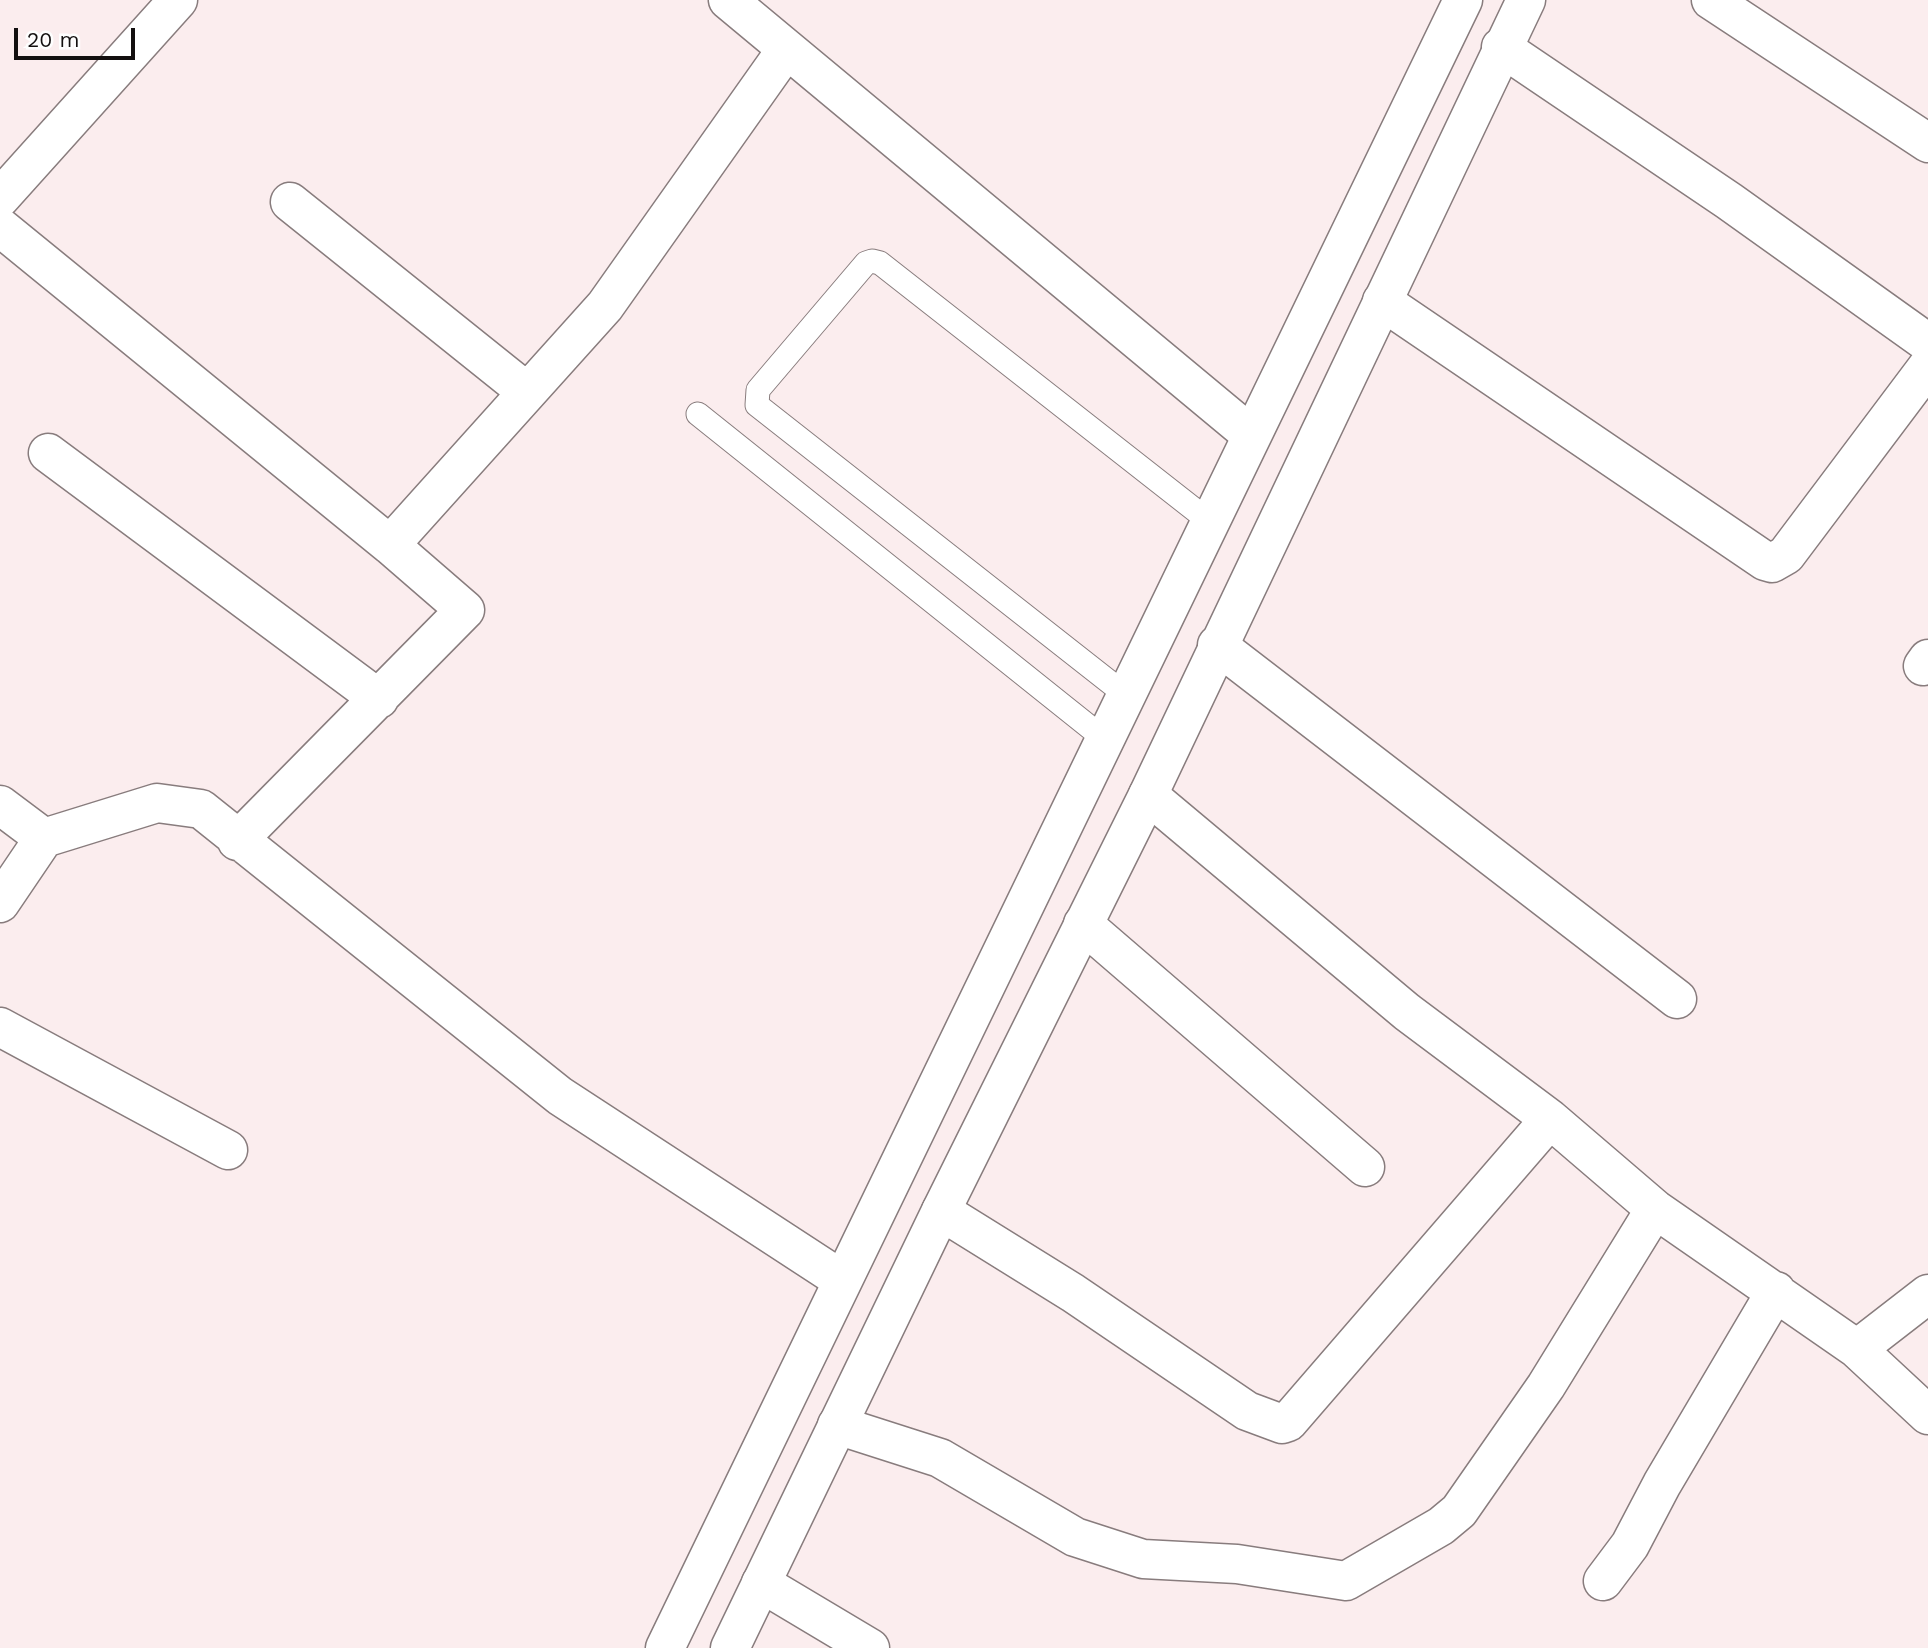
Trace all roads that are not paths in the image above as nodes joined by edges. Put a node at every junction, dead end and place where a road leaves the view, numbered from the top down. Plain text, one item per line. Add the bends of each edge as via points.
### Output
1 (178, 0) edge
2 (729, 0) edge
3 (1463, 0) edge
4 (1526, 0) edge
5 (1711, 0) edge
6 (1501, 47) junction
7 (786, 50) junction
8 (1928, 143) edge
9 (0, 198) edge
10 (290, 202) dead end
11 (0, 228) edge
12 (1382, 301) junction
13 (1928, 343) edge
14 (1928, 366) edge
15 (527, 392) junction
16 (698, 414) dead end
17 (1250, 434) junction
18 (48, 453) dead end
19 (1209, 521) junction
20 (390, 545) junction
21 (1217, 645) junction
22 (1126, 695) junction
23 (379, 699) junction
24 (1107, 741) junction
25 (1148, 795) junction
26 (0, 805) edge
27 (44, 838) junction
28 (237, 841) junction
29 (0, 903) edge
30 (1083, 925) junction
31 (1677, 999) dead end
32 (0, 1027) edge
33 (1550, 1119) junction
34 (228, 1150) dead end
35 (1365, 1167) dead end
36 (1655, 1209) junction
37 (941, 1211) junction
38 (842, 1280) junction
39 (1776, 1291) junction
40 (1928, 1294) edge
41 (1857, 1349) junction
42 (1928, 1415) edge
43 (837, 1425) junction
44 (1603, 1581) dead end
45 (761, 1583) junction
46 (665, 1648) edge
47 (730, 1648) edge
48 (870, 1648) edge

1 - 9 main road
2 - 7 main road
3 - 17 main road
4 - 6 main road
5 - 8 main road
6 - 12 main road
6 - 13 main road
7 - 15 main road via 605,306
7 - 17 main road
10 - 15 main road
11 - 20 main road
12 - 14 main road via 1772,563 1786,555
12 - 21 main road
15 - 20 main road
16 - 24 lane
17 - 19 main road
18 - 23 main road
19 - 22 main road
19 - 22 lane via 880,263 866,263 758,390 757,405
20 - 23 main road via 465,610
21 - 25 main road
21 - 31 main road
22 - 24 main road
23 - 28 main road
24 - 38 main road
25 - 30 main road
25 - 33 main road via 1408,1012
26 - 27 main road
27 - 28 main road via 157,803 201,809
27 - 29 main road
28 - 38 main road via 560,1097
30 - 35 main road
30 - 37 main road
32 - 34 main road
33 - 36 main road
33 - 37 main road via 1306,1403 1282,1424 1247,1411 1073,1293
36 - 39 main road
36 - 43 main road via 1546,1386 1459,1511 1346,1581 1237,1564 1143,1559 1075,1537 940,1458
37 - 43 main road
38 - 46 main road
39 - 41 main road
39 - 44 main road via 1630,1545
40 - 41 main road
41 - 42 main road
43 - 45 main road
45 - 47 main road
45 - 48 main road

